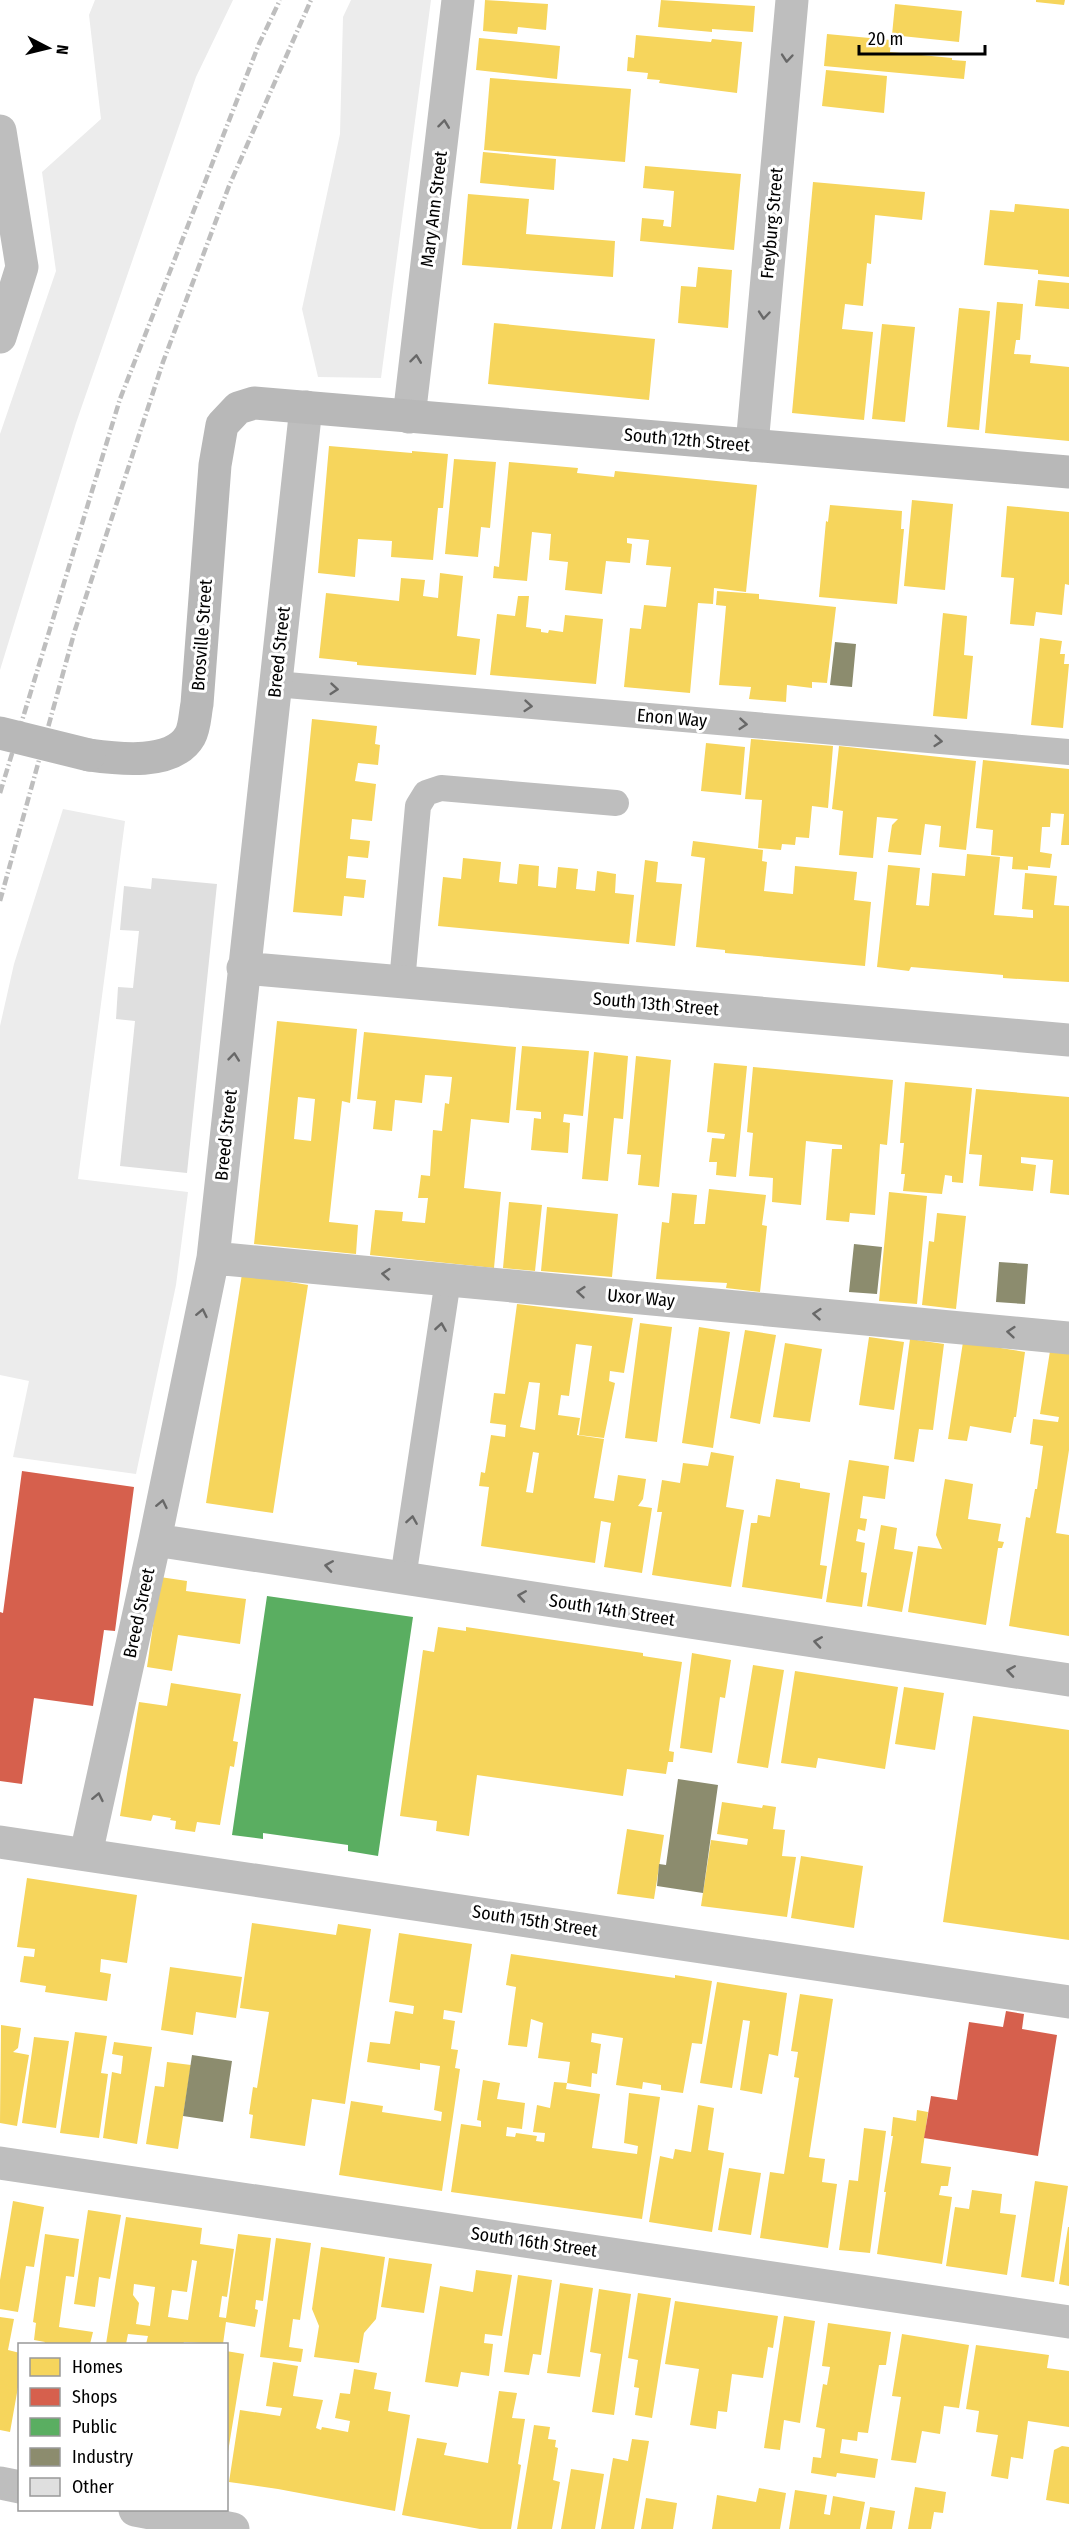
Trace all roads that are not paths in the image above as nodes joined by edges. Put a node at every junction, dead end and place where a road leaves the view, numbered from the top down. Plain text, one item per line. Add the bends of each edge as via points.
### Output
1 (458, 0) edge
2 (792, 0) edge
3 (0, 131) edge
4 (0, 337) edge
5 (306, 407) junction
6 (409, 417) junction
7 (752, 445) junction
8 (1069, 472) edge
9 (275, 684) junction
10 (0, 733) edge
11 (1069, 752) edge
12 (616, 803) dead end
13 (243, 968) junction
14 (402, 982) junction
15 (1069, 1040) edge
16 (213, 1258) junction
17 (448, 1280) junction
18 (1069, 1338) edge
19 (155, 1540) junction
20 (403, 1578) junction
21 (1069, 1680) edge
22 (0, 1842) edge
23 (86, 1854) junction
24 (1069, 2002) edge
25 (0, 2163) edge
26 (1069, 2322) edge
27 (0, 2483) edge
28 (18, 2487) edge
29 (154, 2518) edge
30 (233, 2529) edge

6 -> 1 street, Mary Ann Street
2 -> 7 street, Freyburg Street
3 - 4 street via 22,267
5 - 6 street, South 12th Street
5 - 9 street, Breed Street
5 - 10 street, Brosville Street, bridge via 255,404 238,408 222,425 191,735 178,748 151,758 120,760
6 - 7 street, South 12th Street
7 - 8 street, South 12th Street
9 -> 11 lane, Enon Way
9 - 13 street, Breed Street
12 - 14 lane via 441,788 426,793 416,819
13 - 14 street, South 13th Street
16 -> 13 street, Breed Street
14 - 15 street, South 13th Street
17 -> 16 street, Uxor Way
19 -> 16 street, Breed Street
18 -> 17 street, Uxor Way
20 -> 17 lane
20 -> 19 street, South 14th Street
23 -> 19 street, Breed Street
21 -> 20 street, South 14th Street
22 - 23 street, South 15th Street
23 - 24 street, South 15th Street
25 - 26 street, South 16th Street
27 - 28 street
29 - 30 street

